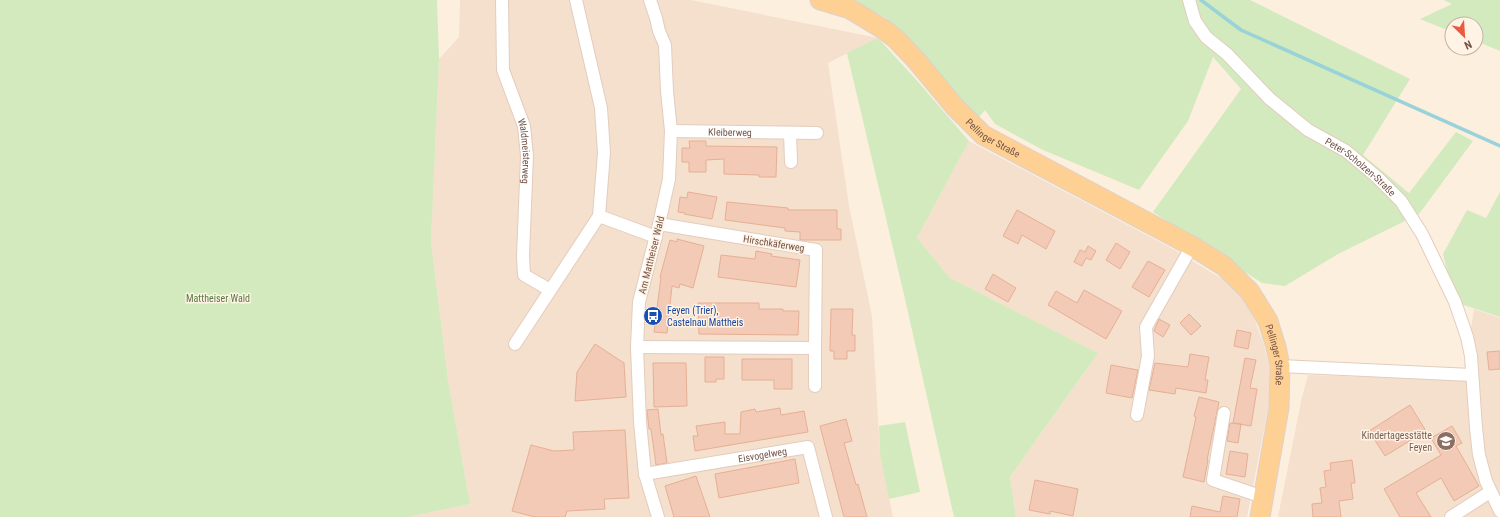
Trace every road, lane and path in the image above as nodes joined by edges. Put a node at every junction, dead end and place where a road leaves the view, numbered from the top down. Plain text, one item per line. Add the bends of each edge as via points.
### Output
1 (502, 0) edge
2 (576, 0) edge
3 (650, 0) edge
4 (658, 0) edge
5 (820, 0) edge
6 (1189, 0) edge
7 (656, 18) junction
8 (671, 131) junction
9 (790, 133) junction
10 (817, 133) dead end
11 (791, 162) dead end
12 (599, 216) junction
13 (659, 224) junction
14 (656, 237) junction
15 (1192, 246) junction
16 (550, 290) junction
17 (515, 344) dead end
18 (637, 347) junction
19 (815, 348) junction
20 (1280, 366) junction
21 (1472, 375) junction
22 (815, 386) dead end
23 (1224, 413) dead end
24 (1137, 415) dead end
25 (646, 474) junction
26 (1490, 492) junction
27 (1263, 497) junction
28 (1500, 511) edge
29 (658, 517) edge
30 (826, 517) edge
31 (1260, 517) edge
32 (1451, 517) edge

1 - 16 street, Waldmeisterweg via 503,70 524,126 527,156 524,275
2 - 12 street via 601,108 604,153
3 - 7 street, Am Mattheiser Wald
4 - 7 street, Am Mattheiser Wald
5 - 15 main road, Pellinger Straße via 850,9 896,39 983,135
6 - 21 street, Peter-Scholzen-Straße via 1195,21 1206,37 1227,54 1270,99 1308,130 1346,151 1401,201 1422,234 1455,302 1467,337
7 - 8 street, Am Mattheiser Wald via 665,45
8 - 9 street, Kleiberweg
8 - 13 street, Am Mattheiser Wald via 669,179
9 - 10 street, Kleiberweg
9 - 11 street
12 - 14 street
12 - 16 street
13 - 14 street, Am Mattheiser Wald
13 - 19 street, Hirschkäferweg via 816,250
14 - 18 street, Am Mattheiser Wald via 639,302
15 - 20 main road, Pellinger Straße via 1224,266 1250,292 1268,321
15 - 24 street via 1146,326 1148,356
16 - 17 street
18 - 19 street
18 - 25 street, Am Mattheiser Wald via 640,422
19 - 22 street, Hirschkäferweg
20 - 21 street
20 - 27 main road, Pellinger Straße via 1279,408
21 - 26 street, Peter-Scholzen-Straße via 1479,455
23 - 27 street via 1213,480
25 - 29 street, Am Mattheiser Wald
25 - 30 street, Eisvogelweg via 808,447
26 - 28 street, Peter-Scholzen-Straße
26 - 32 street
27 - 31 main road, Pellinger Straße

